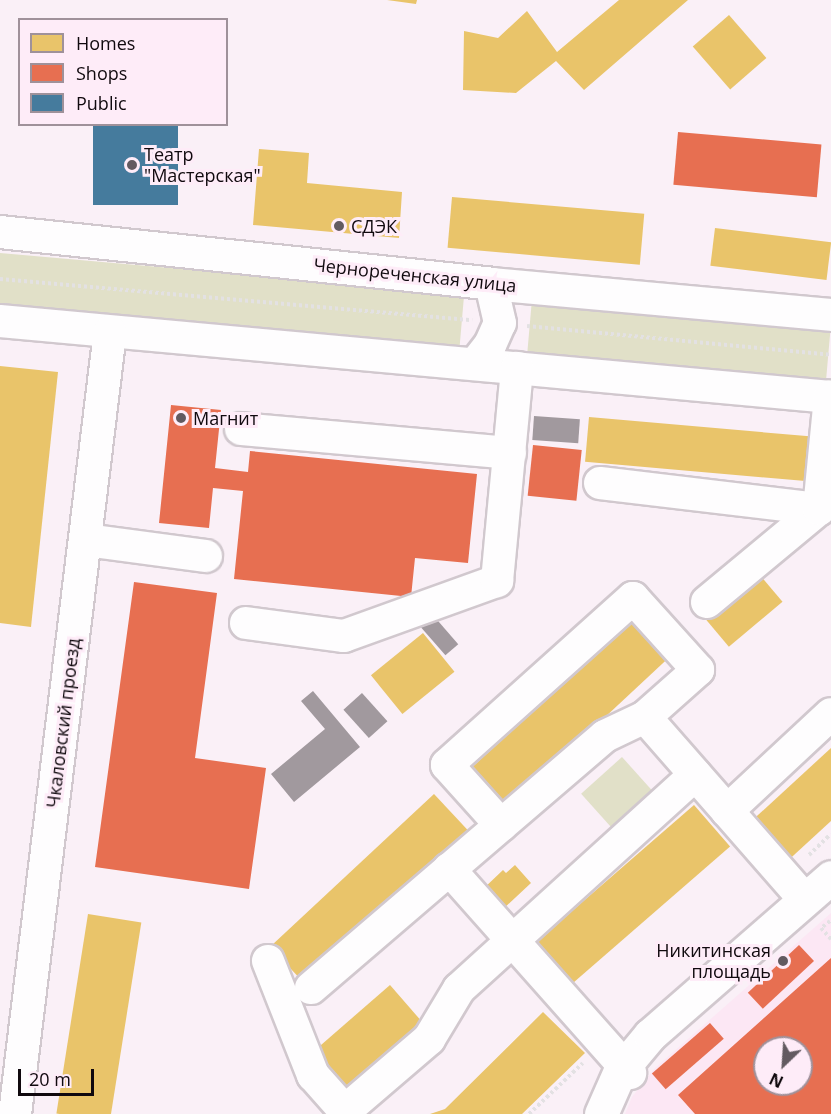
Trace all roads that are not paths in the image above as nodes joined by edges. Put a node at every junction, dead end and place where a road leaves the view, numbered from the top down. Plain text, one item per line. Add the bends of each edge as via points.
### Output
1 (0, 232) edge
2 (491, 284) junction
3 (831, 315) edge
4 (0, 321) edge
5 (110, 332) junction
6 (475, 364) junction
7 (517, 368) junction
8 (830, 397) edge
9 (241, 429) dead end
10 (510, 453) junction
11 (600, 483) dead end
12 (819, 509) junction
13 (86, 540) junction
14 (206, 556) dead end
15 (707, 602) dead end
16 (246, 623) dead end
17 (831, 714) edge
18 (645, 717) junction
19 (695, 775) junction
20 (727, 811) junction
21 (501, 825) junction
22 (449, 869) junction
23 (831, 877) edge
24 (805, 900) junction
25 (512, 940) junction
26 (268, 961) dead end
27 (311, 988) dead end
28 (627, 1070) junction
29 (15, 1114) edge
30 (601, 1114) edge

1 - 2 street, Чернореченская улица
2 - 3 street, Чернореченская улица
2 - 6 street via 500,323
4 - 5 street
5 - 6 street
5 - 13 street, Чкаловский проезд
6 - 7 street
7 - 8 street
7 - 10 street
8 - 12 street
9 - 10 street
10 - 16 street via 497,581 344,636
11 - 12 street
12 - 15 street
13 - 14 street
13 - 29 street, Чкаловский проезд
17 - 20 street
18 - 19 street
18 - 21 street via 604,736
18 - 21 street via 698,670 633,598 447,765
19 - 20 street
19 - 25 street
20 - 24 street
21 - 22 street
22 - 25 street
22 - 27 street
23 - 24 main road
24 - 28 main road via 650,1035
25 - 26 street via 459,989 429,1040 345,1111 313,1075
25 - 28 street
28 - 30 main road

